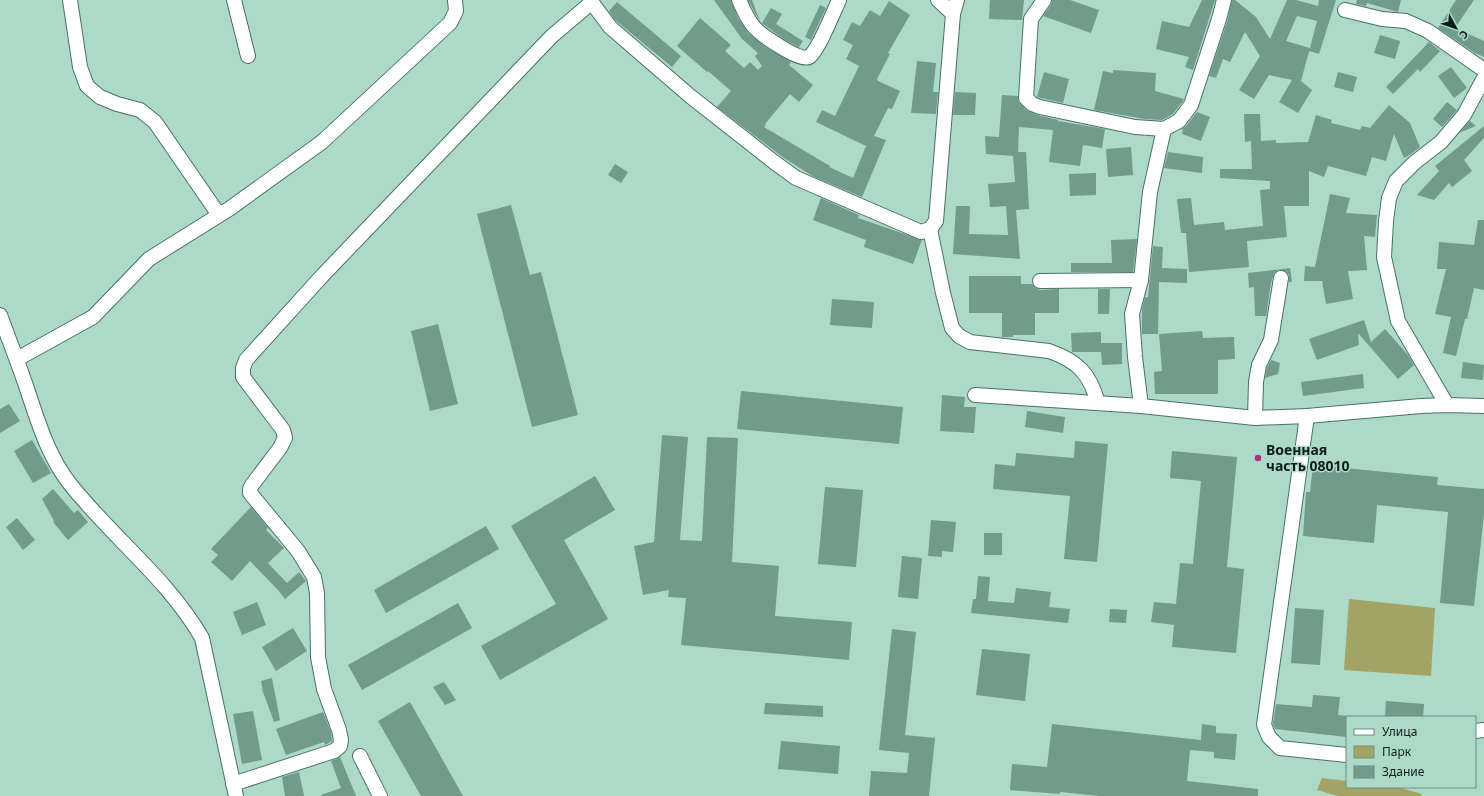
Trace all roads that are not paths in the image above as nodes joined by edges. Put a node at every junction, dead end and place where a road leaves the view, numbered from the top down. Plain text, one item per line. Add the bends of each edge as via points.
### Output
1 (70, 0) edge
2 (234, 0) edge
3 (455, 0) edge
4 (739, 0) edge
5 (839, 0) edge
6 (938, 0) edge
7 (957, 0) edge
8 (1044, 0) edge
9 (1224, 0) edge
10 (591, 1) edge
11 (1345, 10) dead end
12 (953, 14) junction
13 (248, 56) dead end
14 (1484, 70) edge
15 (1484, 78) edge
16 (1164, 129) junction
17 (219, 215) junction
18 (930, 229) junction
19 (1281, 278) dead end
20 (1141, 280) junction
21 (1040, 281) dead end
22 (0, 314) edge
23 (17, 359) junction
24 (975, 395) dead end
25 (1098, 403) junction
26 (1447, 405) junction
27 (1142, 406) junction
28 (1484, 406) edge
29 (1307, 416) junction
30 (1255, 418) junction
31 (1346, 755) edge
32 (360, 756) dead end
33 (234, 790) edge
34 (380, 796) edge

1 - 17 street via 80,67 88,86 100,97 140,110 155,122
2 - 13 street
3 - 17 street via 456,11 450,23 322,142
4 - 5 street via 755,28 795,55 805,58 816,49
6 - 12 street
7 - 12 street
8 - 16 street via 1031,19 1026,98 1040,107 1135,127
9 - 16 street via 1192,105 1179,121
10 - 18 street via 610,27 684,91 796,178 921,232
10 - 33 street via 552,36 322,276 246,360 242,368 243,377 283,430 285,438 252,485 250,493 298,551 314,577 318,593 318,656 324,689 341,740 340,746 334,751
11 - 14 street via 1382,20 1406,21 1428,31
12 - 18 street via 936,221
15 - 26 street via 1464,115 1441,142 1396,181 1389,198 1386,221 1384,257 1398,321
16 - 20 street via 1150,192
17 - 23 street via 149,259 93,317
18 - 25 street via 952,328 959,336 970,342 1049,351 1061,355 1087,374
19 - 30 street via 1271,340 1258,371
20 - 21 street
20 - 27 street via 1132,314
22 - 23 street
23 - 33 street via 47,447 69,484 161,582 192,620 202,638
24 - 25 street
25 - 27 street
26 - 28 street
26 - 29 street
27 - 30 street
29 - 30 street
29 - 31 street via 1264,725 1269,737 1280,748
32 - 34 street

